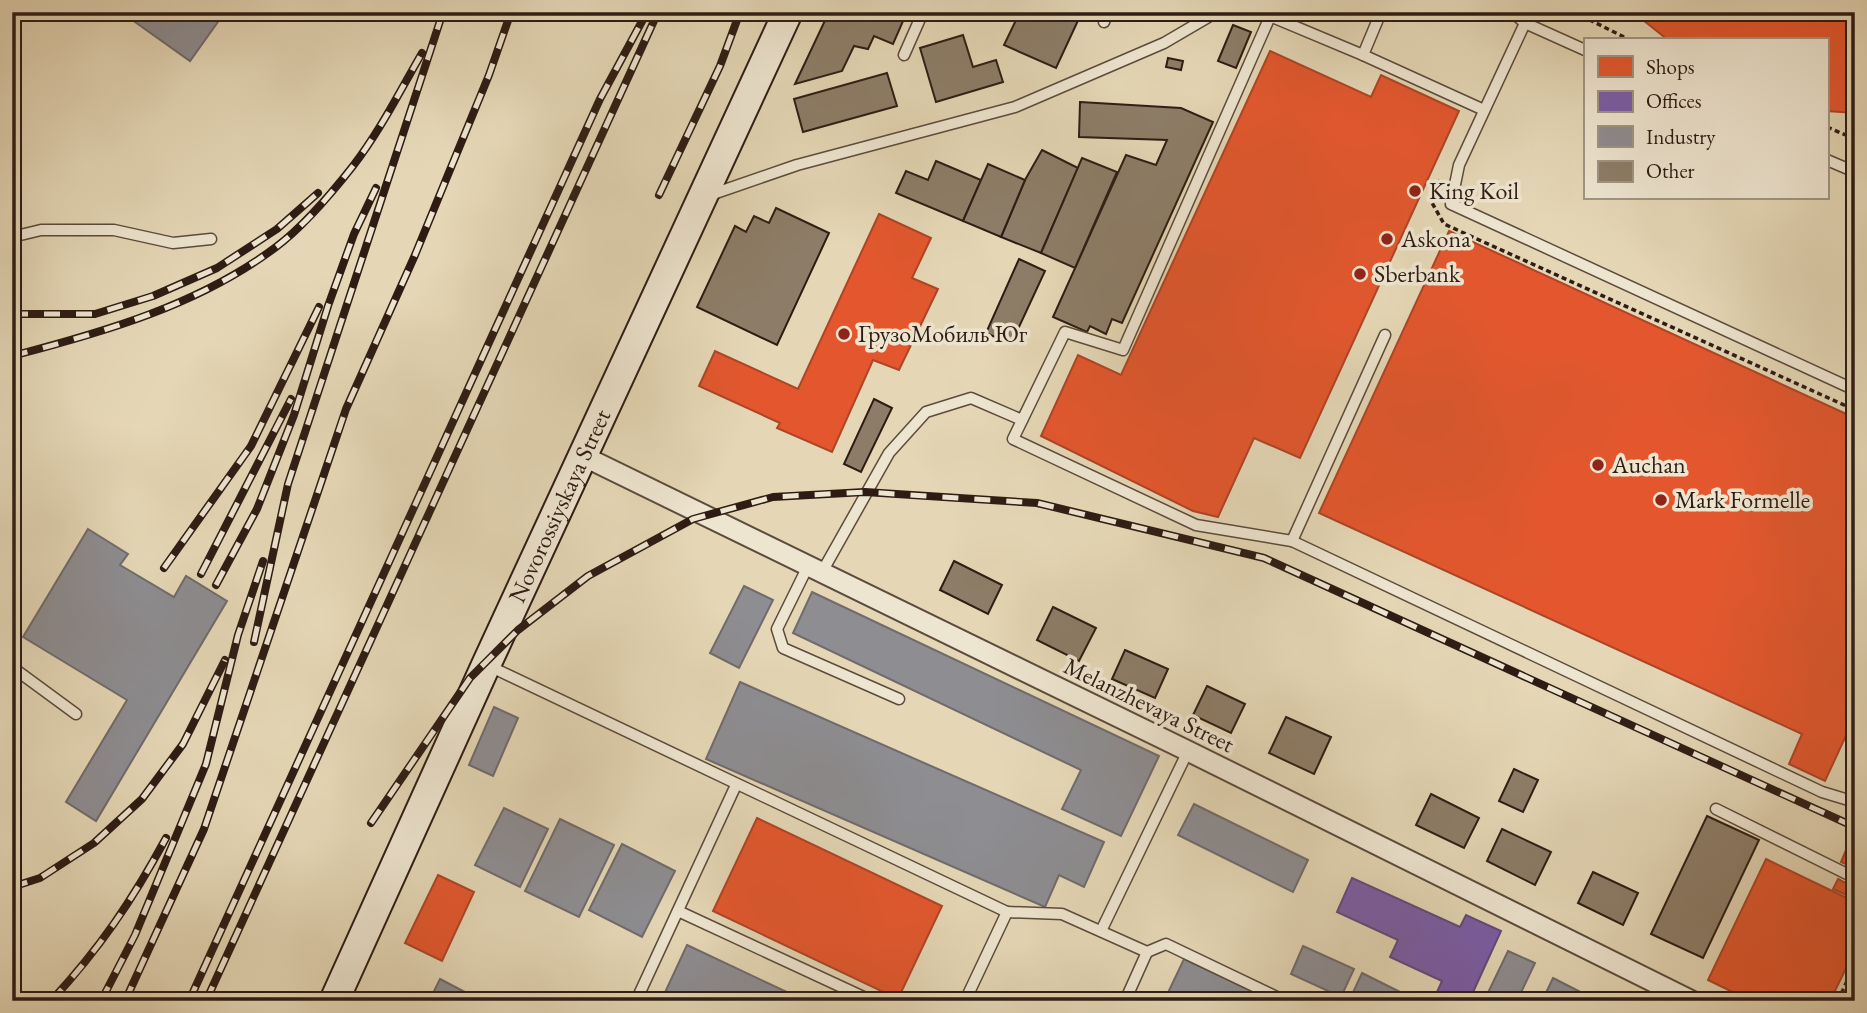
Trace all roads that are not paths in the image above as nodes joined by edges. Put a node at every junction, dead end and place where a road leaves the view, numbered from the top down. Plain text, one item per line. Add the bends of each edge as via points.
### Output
1 (788, 12) edge
2 (923, 12) edge
3 (1217, 12) edge
4 (1381, 12) edge
5 (1512, 12) edge
6 (1271, 14) edge
7 (1525, 18) edge
8 (1584, 49) edge
9 (904, 55) dead end
10 (1363, 55) junction
11 (1484, 110) junction
12 (1828, 160) edge
13 (1855, 172) edge
14 (702, 198) junction
15 (12, 237) edge
16 (211, 239) dead end
17 (1385, 335) dead end
18 (1855, 390) edge
19 (1022, 420) junction
20 (583, 456) junction
21 (1292, 541) junction
22 (815, 569) junction
23 (486, 665) junction
24 (12, 667) edge
25 (899, 699) dead end
26 (76, 714) dead end
27 (1188, 751) junction
28 (736, 785) junction
29 (1855, 802) edge
30 (1716, 809) dead end
31 (1855, 878) edge
32 (678, 911) junction
33 (1007, 912) junction
34 (1101, 931) junction
35 (1147, 952) junction
36 (334, 1001) edge
37 (636, 1001) edge
38 (872, 1001) edge
39 (965, 1001) edge
40 (1125, 1001) edge
41 (1285, 1001) edge
42 (1692, 1001) edge

1 - 14 main road, Novorossiyskaya Street
2 - 9 lane
3 - 14 lane via 1164,43 1016,107 797,166
4 - 10 lane
5 - 7 lane
6 - 10 lane
6 - 19 lane via 1123,350 1065,332
7 - 8 lane
7 - 11 lane
10 - 11 lane
11 - 18 lane via 1459,165 1451,204
12 - 13 lane
14 - 20 main road, Novorossiyskaya Street
15 - 16 lane via 41,230 114,230 173,243
17 - 21 lane
19 - 21 lane via 1013,439 1196,525
19 - 22 lane via 971,398 926,412 889,453
20 - 22 street, Melanzhevaya Street
20 - 23 main road, Novorossiyskaya Street
21 - 29 lane via 1822,792
22 - 25 lane via 777,629 783,648
22 - 27 street, Melanzhevaya Street
23 - 28 lane
23 - 36 main road, Novorossiyskaya Street
24 - 26 lane
27 - 34 lane
27 - 42 street, Melanzhevaya Street
28 - 32 lane
28 - 33 lane
30 - 31 lane
32 - 37 lane
32 - 38 lane
33 - 34 lane via 1062,914
33 - 39 lane
34 - 35 lane
35 - 40 lane
35 - 41 lane via 1166,944

